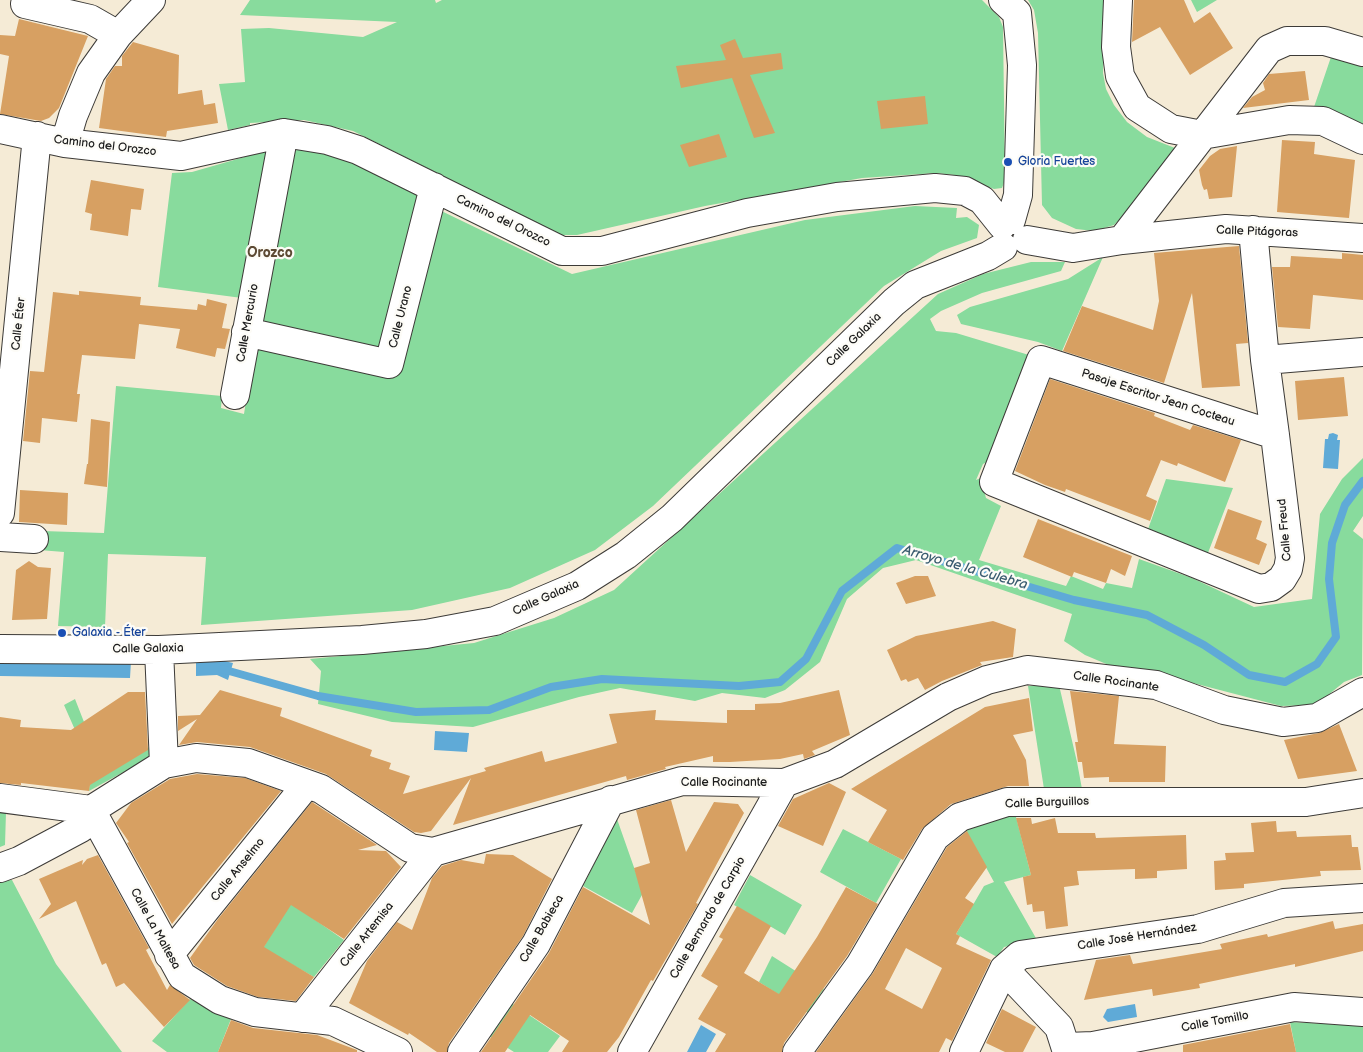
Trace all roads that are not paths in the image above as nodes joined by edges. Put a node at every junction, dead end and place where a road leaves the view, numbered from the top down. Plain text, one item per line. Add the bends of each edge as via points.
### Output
1 (151, 0) edge
2 (1003, 0) edge
3 (1118, 0) edge
4 (25, 4) dead end
5 (118, 34) junction
6 (1363, 52) edge
7 (0, 129) edge
8 (284, 133) junction
9 (1202, 135) junction
10 (37, 136) junction
11 (1363, 140) edge
12 (64, 143) junction
13 (434, 187) junction
14 (1253, 230) junction
15 (1010, 233) junction
16 (1363, 238) edge
17 (1122, 240) junction
18 (246, 332) junction
19 (1363, 352) edge
20 (1265, 360) junction
21 (235, 395) dead end
22 (1275, 435) junction
23 (994, 482) joint
24 (0, 513) edge
25 (0, 537) edge
26 (34, 539) dead end
27 (0, 649) edge
28 (159, 650) junction
29 (1363, 692) edge
30 (164, 764) junction
31 (784, 783) junction
32 (307, 784) junction
33 (1363, 793) edge
34 (0, 798) edge
35 (611, 800) junction
36 (92, 810) junction
37 (433, 852) junction
38 (0, 868) edge
39 (1363, 898) edge
40 (169, 955) junction
41 (1004, 969) junction
42 (1363, 1012) edge
43 (302, 1018) junction
44 (1067, 1050) edge
45 (398, 1052) edge
46 (462, 1052) edge
47 (632, 1052) edge
48 (797, 1052) edge
49 (964, 1052) edge

1 - 5 street
2 - 15 street via 1017,13 1022,65 1018,195
3 - 9 street via 1116,47 1120,76 1137,107 1170,129
4 - 5 street via 90,18
5 - 12 street via 91,73
6 - 9 street via 1325,41 1287,41 1269,49
7 - 10 street, Camino del Orozco
8 - 12 street, Camino del Orozco via 181,156
8 - 13 street, Camino del Orozco via 327,140 358,150
8 - 18 street, Calle Mercurio
9 - 11 street via 1289,120 1323,120
9 - 17 street
10 - 12 street, Camino del Orozco
10 - 24 street, Calle Éter
13 - 15 street, Camino del Orozco via 562,251 602,251 747,213 837,197 935,188 965,191 982,200
13 - 18 street, Calle Urano via 389,364
14 - 16 street, Calle Pitágoras
14 - 17 street, Calle Pitágoras via 1226,229
14 - 20 street, Calle Freud
15 - 17 street via 1072,248
15 - 28 street, Calle Galaxia via 988,256 915,285 894,302 672,518 626,555 577,586 495,620 462,628 362,640
18 - 21 street, Calle Mercurio
19 - 20 street
20 - 22 street, Calle Freud
22 - 23 street, Pasaje Escritor Jean Cocteau via 1041,360
22 - 23 street, Calle Freud via 1290,558 1282,579 1271,587 1259,589
25 - 26 street
27 - 28 street, Calle Galaxia
28 - 30 street
29 - 31 street, Calle Rocinante via 1317,718 1283,722 1224,710 1156,685 1027,670 987,680 948,697 834,764
30 - 32 street, Calle Rocinante via 196,758 248,763
30 - 36 street, Calle Rocinante
31 - 35 street, Calle Rocinante via 682,781
31 - 47 street, Calle Bernardo de Carpio
32 - 37 street, Calle Rocinante via 321,789 410,848
32 - 40 street, Calle Anselmo
33 - 48 street, Calle Burguillos via 1306,802 1007,802 960,817 935,837 860,964
34 - 36 street
35 - 37 street, Calle Rocinante
35 - 46 street, Calle Babieca via 536,944
36 - 38 street via 80,828
36 - 40 street, Calle La Maltesa
37 - 43 street, Calle Artemisa
39 - 41 street, Calle José Hernández via 1284,903 1198,929 1020,955
40 - 43 street, Calle La Maltesa via 182,976 220,1000 255,1012
41 - 44 street via 1059,1027
41 - 49 street, Calle José Hernández
42 - 44 street, Calle Tomillo via 1294,1007
43 - 45 street, Calle La Maltesa via 333,1021

